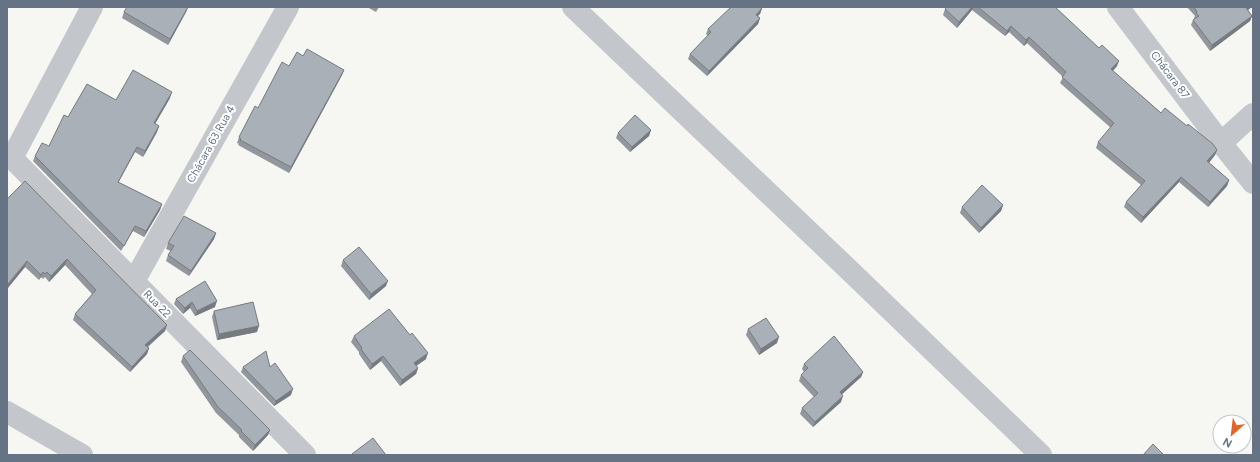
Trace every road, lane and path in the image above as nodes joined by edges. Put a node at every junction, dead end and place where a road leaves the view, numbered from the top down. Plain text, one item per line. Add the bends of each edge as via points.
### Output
1 (92, 7) edge
2 (288, 7) edge
3 (573, 7) edge
4 (1118, 7) edge
5 (1253, 114) edge
6 (1221, 143) junction
7 (9, 156) edge
8 (1253, 182) edge
9 (134, 281) junction
10 (7, 412) edge
11 (82, 455) edge
12 (305, 455) edge
13 (1041, 455) edge

1 - 7 street
2 - 9 street, Chácara 63 Rua 4
3 - 13 street
4 - 6 street, Chácara 87
5 - 6 street
6 - 8 street, Chácara 87
7 - 9 street, Rua 22
9 - 12 street, Rua 22
10 - 11 street

